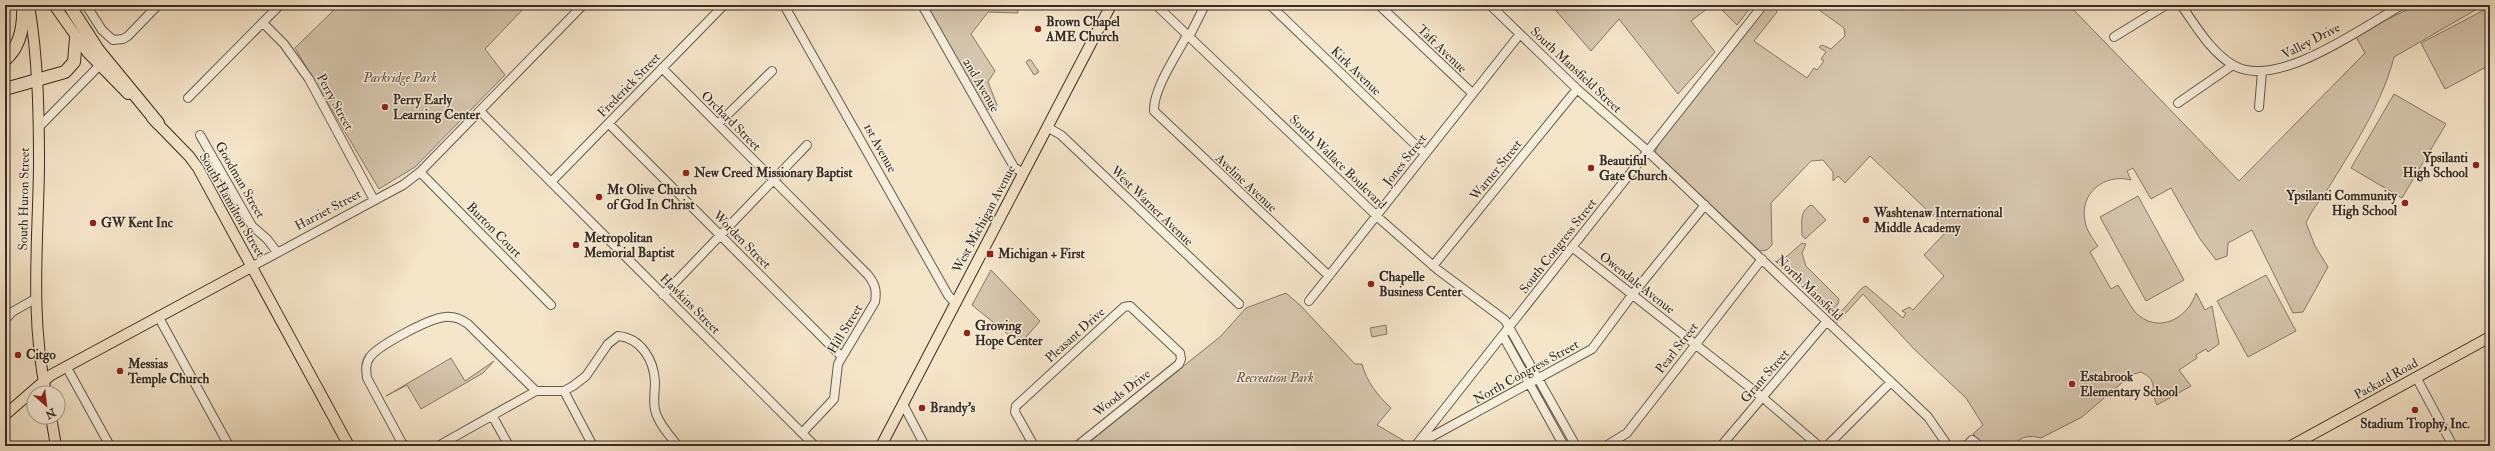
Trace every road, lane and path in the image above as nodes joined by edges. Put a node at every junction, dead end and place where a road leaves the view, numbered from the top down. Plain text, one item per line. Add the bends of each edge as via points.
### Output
1 (23, 5) edge
2 (29, 5) edge
3 (54, 5) edge
4 (69, 5) edge
5 (86, 5) edge
6 (158, 5) edge
7 (280, 5) edge
8 (583, 5) edge
9 (724, 5) edge
10 (784, 5) edge
11 (922, 5) edge
12 (1111, 5) edge
13 (1156, 5) edge
14 (1205, 5) edge
15 (1270, 5) edge
16 (1379, 5) edge
17 (1490, 5) edge
18 (1763, 5) edge
19 (2166, 5) edge
20 (2181, 5) edge
21 (2402, 5) edge
22 (263, 23) junction
23 (1520, 34) junction
24 (1188, 36) junction
25 (2114, 37) dead end
26 (76, 38) junction
27 (5, 60) edge
28 (2233, 65) junction
29 (99, 66) junction
30 (662, 68) junction
31 (772, 71) dead end
32 (2262, 72) junction
33 (36, 81) junction
34 (5, 89) edge
35 (1577, 89) junction
36 (1472, 93) junction
37 (188, 98) dead end
38 (2178, 103) dead end
39 (2259, 107) dead end
40 (480, 111) junction
41 (158, 123) junction
42 (609, 124) junction
43 (718, 124) junction
44 (1047, 127) junction
45 (38, 128) junction
46 (200, 135) dead end
47 (807, 145) dead end
48 (1648, 151) junction
49 (1425, 154) junction
50 (420, 172) junction
51 (1023, 173) junction
52 (773, 180) junction
53 (552, 182) junction
54 (374, 200) junction
55 (1705, 205) junction
56 (1376, 216) junction
57 (721, 235) junction
58 (1572, 247) junction
59 (277, 252) junction
60 (1762, 259) junction
61 (253, 266) junction
62 (1433, 266) junction
63 (868, 275) joint
64 (1329, 276) junction
65 (663, 295) junction
66 (1632, 295) junction
67 (35, 299) junction
68 (1309, 301) dead end
69 (955, 303) junction
70 (1239, 304) dead end
71 (551, 305) dead end
72 (158, 316) junction
73 (5, 320) edge
74 (1827, 321) junction
75 (1509, 327) junction
76 (1503, 336) junction
77 (2490, 337) edge
78 (1695, 344) junction
79 (842, 357) junction
80 (1181, 359) joint
81 (66, 366) junction
82 (2416, 377) junction
83 (1539, 379) junction
84 (43, 381) junction
85 (1891, 382) junction
86 (1530, 384) junction
87 (44, 385) edge
88 (536, 390) junction
89 (564, 391) junction
90 (1762, 397) junction
91 (903, 404) junction
92 (5, 415) edge
93 (493, 417) junction
94 (52, 425) edge
95 (802, 433) junction
96 (2490, 444) edge
97 (2293, 445) edge
98 (56, 446) edge
99 (110, 446) edge
100 (229, 446) edge
101 (348, 446) edge
102 (406, 446) edge
103 (438, 446) edge
104 (509, 446) edge
105 (593, 446) edge
106 (678, 446) edge
107 (815, 446) edge
108 (881, 446) edge
109 (925, 446) edge
110 (1034, 446) edge
111 (1077, 446) edge
112 (1415, 446) edge
113 (1564, 446) edge
114 (1576, 446) edge
115 (1606, 446) edge
116 (1720, 446) edge
117 (1819, 446) edge
118 (1827, 446) edge
119 (1948, 446) edge
120 (1966, 446) edge
121 (1980, 446) edge
122 (2453, 446) edge
123 (2487, 446) edge

1 - 27 highway via 20,38
2 - 33 main road, South Huron Street
3 - 26 main road, South Hamilton Street
4 - 41 highway via 98,50
5 - 6 street via 107,36 113,40 128,36
7 - 22 street
8 - 40 street, Harriet Street
9 - 30 street, Frederick Street
10 - 69 street, 1st Avenue via 948,295
11 - 51 street, 2nd Avenue via 1014,166
12 - 44 main road, West Michigan Avenue
13 - 24 street, South Wallace Boulevard
14 - 24 street
15 - 49 street, Kirk Avenue
16 - 36 street, Taft Avenue
17 - 23 street, South Mansfield Street
18 - 48 street, South Congress Street
19 - 25 street
20 - 28 street, Valley Drive via 2208,42
21 - 32 street, Valley Drive via 2296,64
22 - 37 street
22 - 54 street, Perry Street via 284,44 309,79
23 - 35 street, South Mansfield Street
23 - 36 street, Jones Street
24 - 56 street, South Wallace Boulevard
24 - 64 street, Aveline Avenue via 1154,104 1154,111
26 - 29 main road, South Hamilton Street
26 - 33 highway via 76,57 71,68 58,75
28 - 32 street, Valley Drive
28 - 38 street
29 - 41 main road, South Hamilton Street
29 - 45 street
30 - 42 street, Frederick Street
30 - 43 street, Orchard Street
31 - 43 street
32 - 39 street
33 - 34 highway
33 - 45 main road, South Huron Street
35 - 48 street, South Mansfield Street
35 - 62 street, Warner Street
36 - 49 street, Jones Street
40 - 50 street, Harriet Street
40 - 53 street, Hawkins Street
41 - 61 main road, South Hamilton Street via 198,168
42 - 53 street, Frederick Street
42 - 57 street, Worden Street
43 - 52 street, Orchard Street
44 - 51 main road, West Michigan Avenue
44 - 70 street, West Warner Avenue via 1061,135
45 - 67 main road, South Huron Street
46 - 59 street, Goodman Street via 252,226
47 - 52 street
48 - 55 street, North Mansfield
48 - 58 street, South Congress Street
49 - 56 street, Jones Street
50 - 54 street, Harriet Street via 403,185
50 - 71 street, Burton Court
51 - 69 main road, West Michigan Avenue
52 - 57 street
52 - 63 street, Orchard Street
53 - 65 street, Hawkins Street
54 - 59 street, Harriet Street
55 - 60 street, North Mansfield
55 - 66 street, North Congress Street
56 - 62 street, South Wallace Boulevard
56 - 64 street, Jones Street
57 - 65 street
57 - 79 street, Worden Street
58 - 66 street, Owendale Avenue
58 - 75 street, South Congress Street
59 - 61 street, Harriet Street
60 - 74 street, North Mansfield
60 - 78 street, Pearl Street
61 - 72 main road, Harriet Street
61 - 101 main road, South Hamilton Street
62 - 75 street, South Wallace Boulevard via 1505,320
63 - 79 street, Hill Street via 876,293 874,302
64 - 68 street, Jones Street
65 - 95 street, Hawkins Street
66 - 78 street, Owendale Avenue
66 - 83 street, North Congress Street via 1592,349
67 - 73 street via 12,312
67 - 84 main road, South Huron Street via 37,342
69 - 91 main road, West Michigan Avenue
72 - 81 main road, Harriet Street
72 - 100 street
74 - 85 street, North Mansfield
74 - 90 street, Grant Street
75 - 76 street, South Congress Street
75 - 83 street, South Wallace Boulevard
76 - 86 street
76 - 112 street, South Congress Street
77 - 82 main road, Packard Road
78 - 90 street, Owendale Avenue
78 - 115 street, Pearl Street via 1627,433
79 - 95 street, Hill Street via 838,364 834,399
80 - 110 street, Pleasant Drive via 1180,353 1137,310 1130,306 1124,307 1016,406 1015,412
80 - 111 street, Woods Drive via 1179,364
81 - 84 main road, Harriet Street
81 - 99 street
82 - 97 main road, Packard Road
82 - 122 street
83 - 86 street, North Congress Street
83 - 114 street, South Wallace Boulevard
84 - 87 main road, South Huron Street
84 - 92 main road, Harriet Street
85 - 118 street
85 - 119 street, North Mansfield via 1932,422
86 - 112 street, North Congress Street
86 - 113 street
88 - 89 street
88 - 93 street
88 - 102 street via 468,324 459,318 437,318 379,349 370,357 366,366 367,378 402,444
89 - 105 street
89 - 106 street via 586,376 608,344 618,336 632,339 640,345 653,370 655,411
90 - 116 street, Grant Street
90 - 117 street, Owendale Avenue
91 - 108 main road, West Michigan Avenue
91 - 109 street
93 - 103 street
93 - 104 street
94 - 98 main road
95 - 107 street, Hawkins Street
96 - 123 street
120 - 121 street via 1972,440

